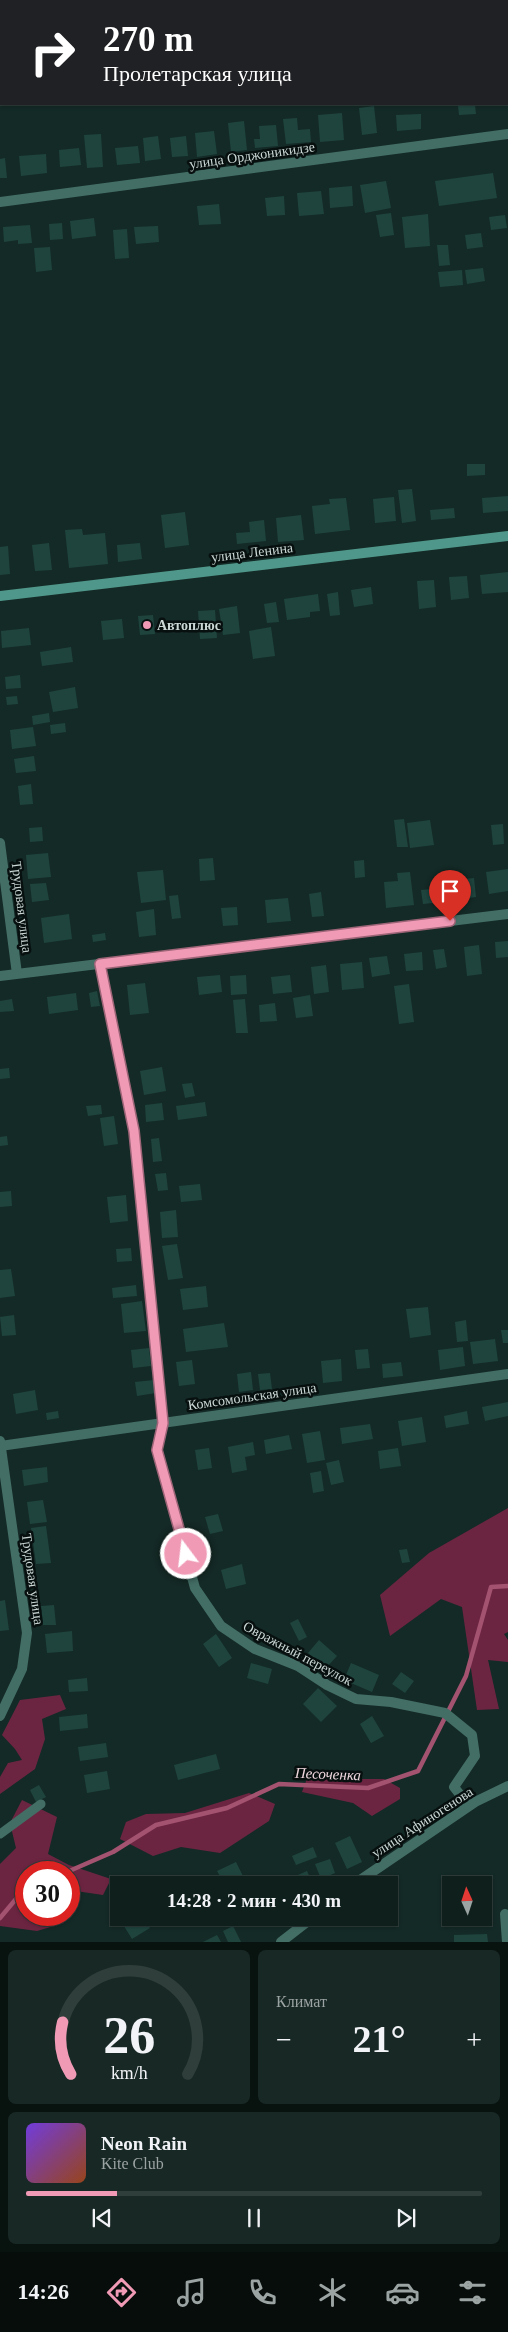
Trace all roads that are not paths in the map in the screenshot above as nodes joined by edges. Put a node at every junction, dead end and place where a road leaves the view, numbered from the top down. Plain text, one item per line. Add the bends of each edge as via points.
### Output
1 (508, 134) edge
2 (0, 202) edge
3 (508, 536) edge
4 (0, 596) edge
5 (0, 843) edge
6 (508, 914) edge
7 (100, 964) junction
8 (17, 974) junction
9 (0, 976) edge
10 (508, 1374) edge
11 (163, 1423) junction
12 (0, 1444) edge
13 (0, 1716) edge
14 (508, 1786) edge
15 (41, 1804) dead end
16 (469, 1806) junction
17 (0, 1834) edge
18 (366, 1876) edge
19 (505, 1914) dead end
20 (302, 1926) edge
21 (281, 1942) edge
22 (508, 1942) edge

1 - 2 street, улица Орджоникидзе
3 - 4 street, улица Ленина
5 - 8 street, Трудовая улица
6 - 7 street
7 - 8 street
7 - 11 street, Овражный переулок via 134,1131
8 - 9 street
10 - 11 street, Комсомольская улица
11 - 12 street, Комсомольская улица
11 - 16 street, Овражный переулок via 157,1450 196,1588 221,1626 255,1649 298,1666 356,1699 445,1713 472,1736 475,1756 454,1787
12 - 13 street, Трудовая улица via 27,1633 22,1669
14 - 16 street, улица Афиногенова
15 - 17 lane
16 - 18 street, улица Афиногенова
19 - 22 street
20 - 21 street

